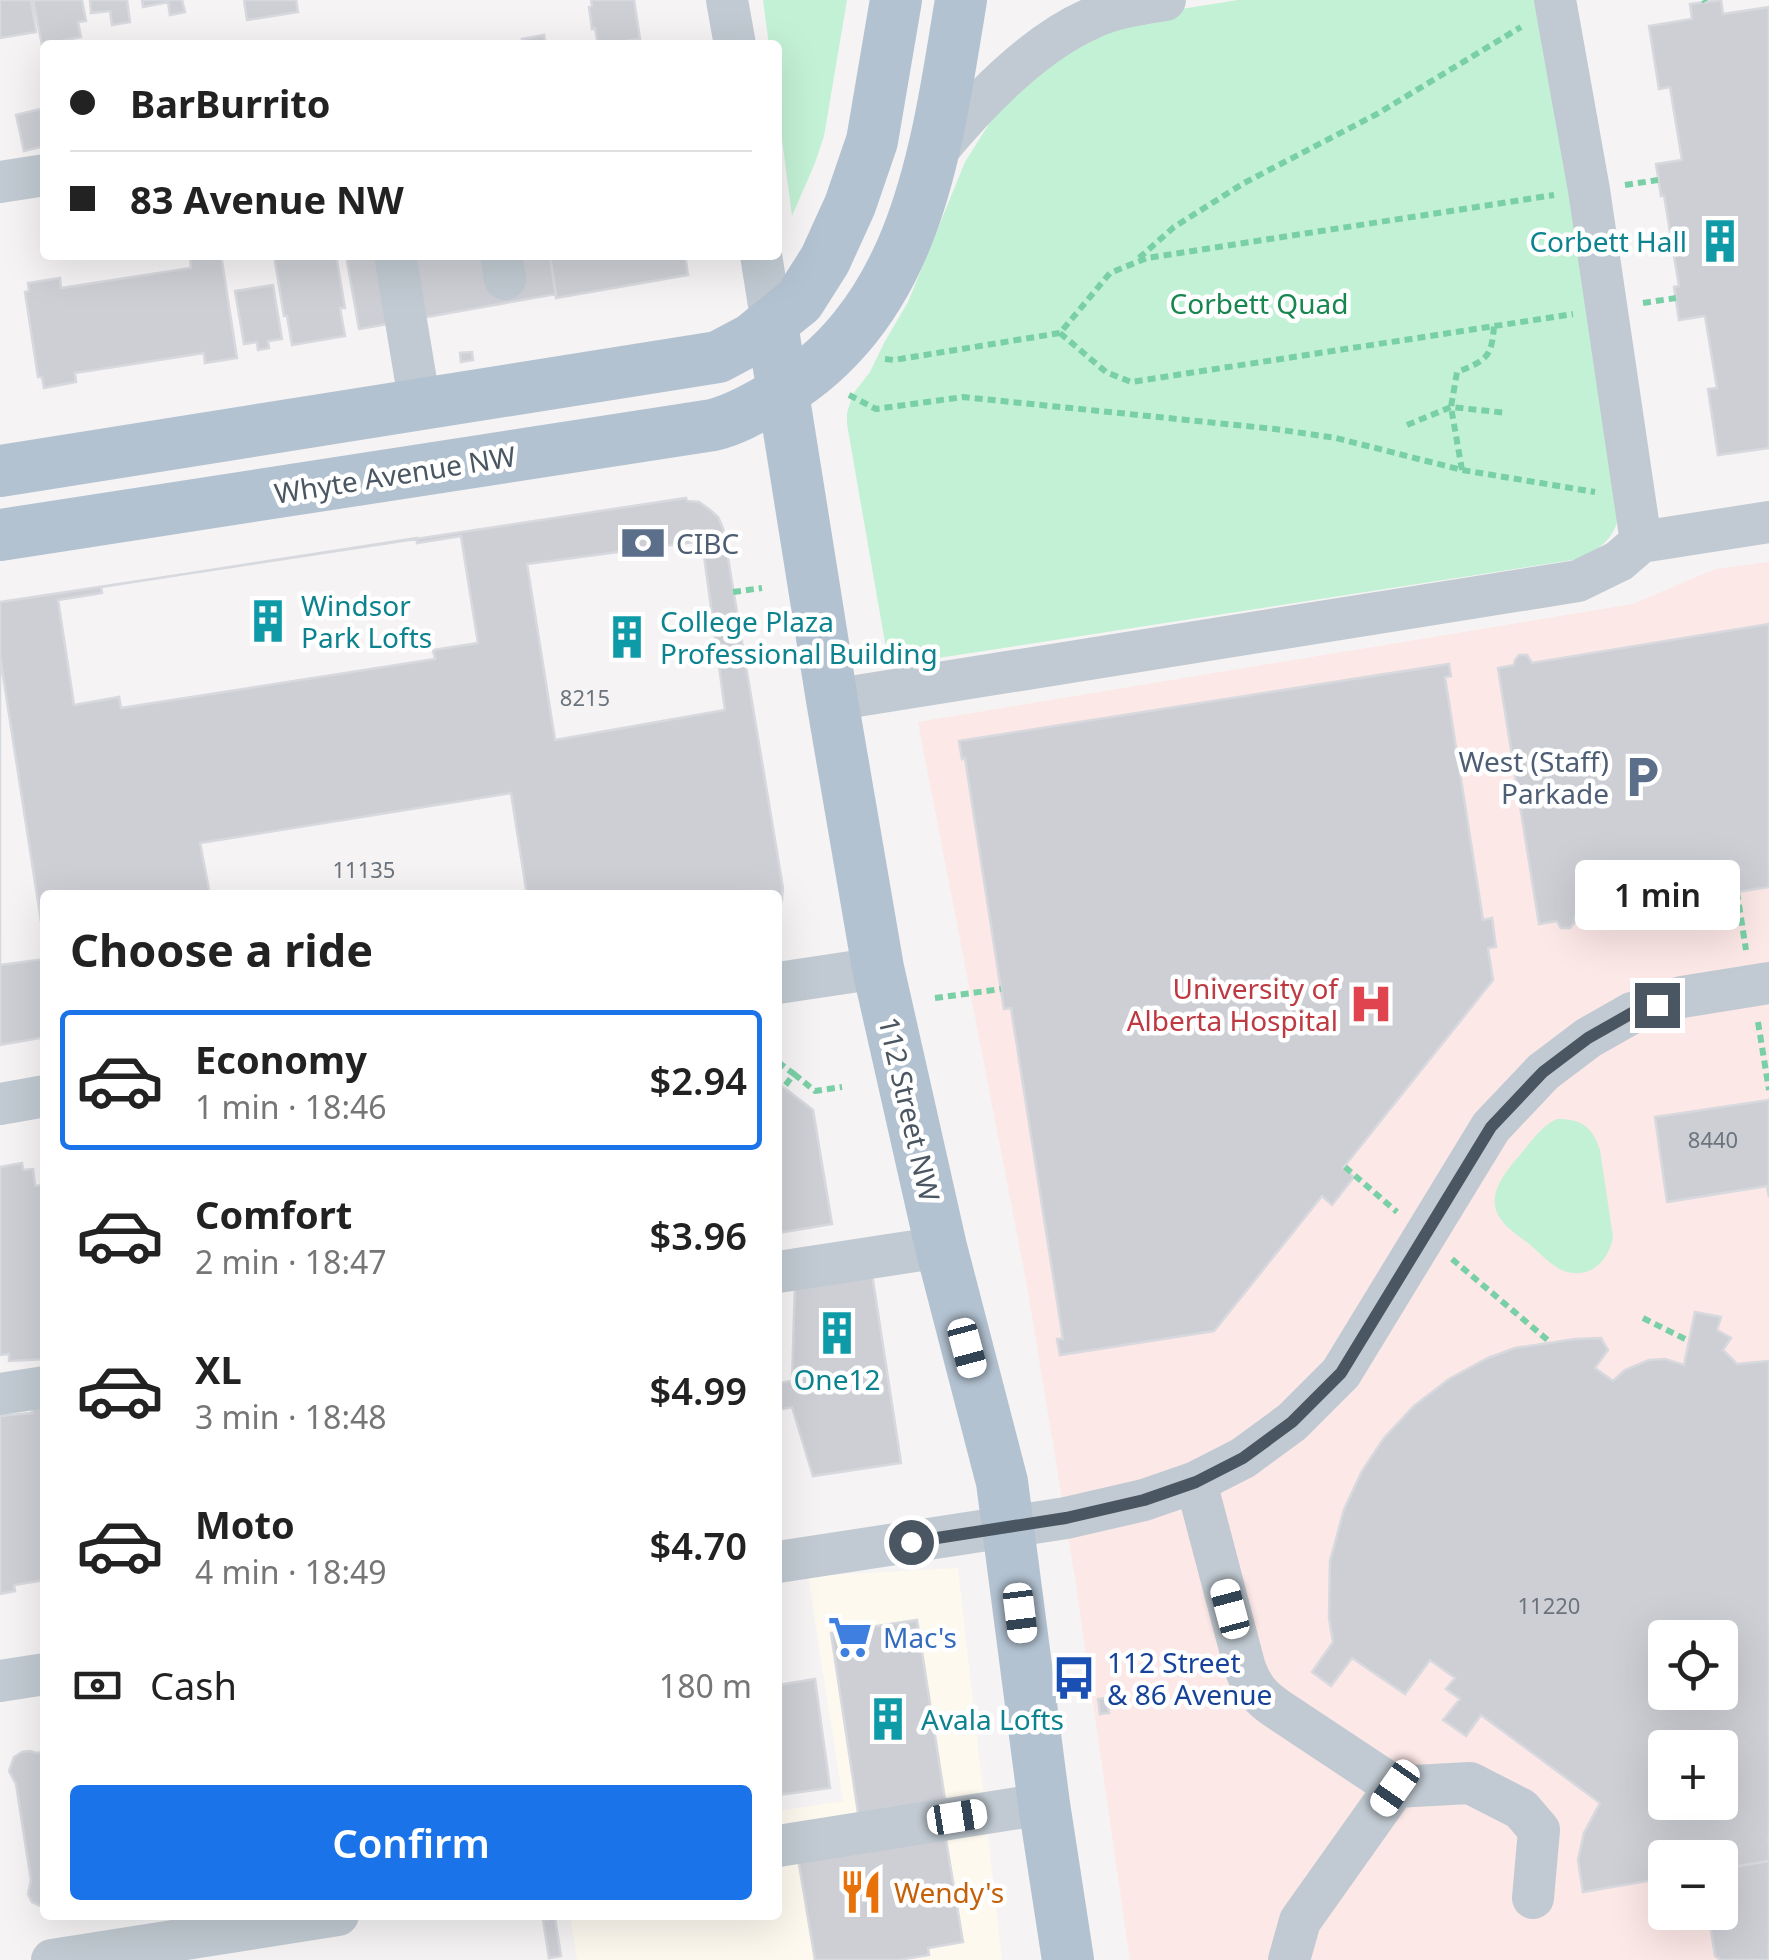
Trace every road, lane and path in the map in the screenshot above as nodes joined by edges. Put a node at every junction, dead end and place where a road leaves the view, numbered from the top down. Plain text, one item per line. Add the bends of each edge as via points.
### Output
1 (727, 0) edge
2 (896, 0) edge
3 (962, 0) edge
4 (1165, 0) edge
5 (1555, 3) edge
6 (733, 40) edge
7 (933, 156) junction
8 (40, 176) edge
9 (1658, 180) dead end
10 (0, 182) edge
11 (1614, 186) dead end
12 (1570, 193) dead end
13 (396, 260) edge
14 (762, 260) edge
15 (1134, 264) junction
16 (1676, 298) dead end
17 (1633, 304) dead end
18 (1586, 312) dead end
19 (772, 324) junction
20 (1494, 326) junction
21 (1060, 333) junction
22 (876, 357) dead end
23 (783, 392) junction
24 (848, 394) dead end
25 (420, 404) junction
26 (1452, 408) junction
27 (1508, 413) dead end
28 (1407, 425) dead end
29 (1462, 470) junction
30 (0, 471) edge
31 (1634, 497) junction
32 (1769, 522) edge
33 (0, 535) edge
34 (1641, 542) junction
35 (762, 588) dead end
36 (733, 592) dead end
37 (832, 700) junction
38 (878, 968) junction
39 (782, 982) edge
40 (1769, 982) edge
41 (1001, 989) dead end
42 (935, 998) dead end
43 (782, 1065) edge
44 (794, 1074) junction
45 (784, 1087) dead end
46 (842, 1087) dead end
47 (40, 1097) edge
48 (0, 1104) edge
49 (941, 1247) junction
50 (782, 1271) edge
51 (1643, 1318) dead end
52 (1689, 1341) dead end
53 (40, 1388) edge
54 (0, 1394) edge
55 (1196, 1482) junction
56 (1009, 1528) junction
57 (782, 1561) edge
58 (40, 1675) edge
59 (0, 1681) edge
60 (1395, 1788) junction
61 (1044, 1804) junction
62 (782, 1845) edge
63 (1534, 1898) dead end
64 (306, 1920) edge
65 (52, 1960) edge
66 (1068, 1960) edge
67 (1289, 1960) edge

1 - 6 street
2 - 19 main road via 872,141 850,204 815,279
3 - 7 main road, Whyte Avenue NW
4 - 7 street via 1090,18 1058,38 985,96
5 - 15 path via 1378,114 1244,183 1174,228
5 - 31 street
7 - 23 main road, Whyte Avenue NW via 887,283 851,336
8 - 10 street
9 - 11 path
12 - 15 path
13 - 25 street
14 - 19 street, 112 Street NW
15 - 21 path via 1110,273
16 - 17 path
18 - 20 path
19 - 23 main road, 112 Street NW
19 - 25 main road via 718,357
20 - 21 path via 1131,382 1106,372
20 - 26 path via 1492,348 1481,364 1458,372
21 - 22 path via 894,360
23 - 33 main road, Whyte Avenue NW via 713,426
23 - 37 main road, 112 Street NW
24 - 29 path via 876,409 963,398 1276,429
25 - 30 main road
26 - 27 path
26 - 28 path
26 - 29 path
29 - 31 path
31 - 34 street
32 - 34 street
34 - 37 street via 1578,581
35 - 36 path
37 - 38 main road, 112 Street NW
38 - 39 street
38 - 49 main road, 112 Street NW
40 - 55 street via 1632,1013 1543,1072 1491,1127 1341,1373 1280,1431
41 - 42 path
43 - 44 path
44 - 45 path
44 - 46 path via 816,1091
47 - 48 street
49 - 50 street
49 - 56 main road, 112 Street NW
51 - 52 path
53 - 54 street
55 - 56 street via 1144,1500
55 - 60 street via 1256,1690
56 - 57 street
56 - 61 main road, 112 Street NW
58 - 59 street
60 - 63 street via 1470,1784 1521,1809 1538,1830
60 - 67 street via 1300,1921
61 - 62 street
61 - 66 main road, 112 Street NW
64 - 65 street

